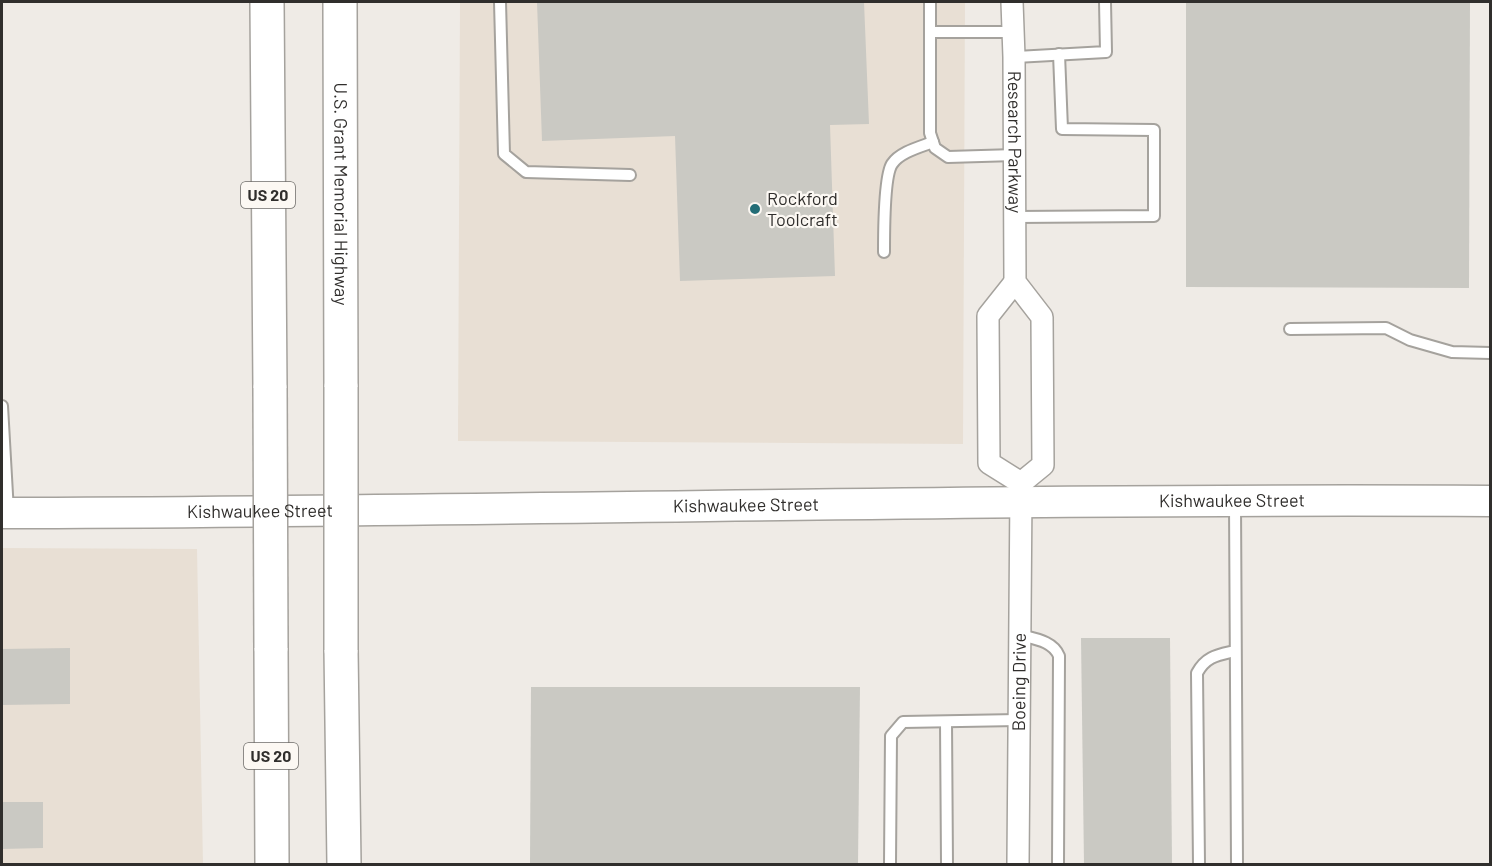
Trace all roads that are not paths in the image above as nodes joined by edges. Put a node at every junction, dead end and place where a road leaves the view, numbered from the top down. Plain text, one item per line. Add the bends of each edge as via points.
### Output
1 (267, 2) edge
2 (340, 2) edge
3 (500, 2) edge
4 (930, 2) edge
5 (1012, 2) edge
6 (1105, 2) edge
7 (930, 32) junction
8 (1013, 32) junction
9 (1059, 54) junction
10 (1014, 57) junction
11 (933, 142) junction
12 (1015, 155) junction
13 (630, 175) dead end
14 (1016, 217) junction
15 (884, 252) dead end
16 (1015, 282) junction
17 (1290, 329) dead end
18 (1491, 353) edge
19 (2, 406) edge
20 (1021, 492) junction
21 (1235, 501) junction
22 (1491, 501) edge
23 (5, 513) edge
24 (1020, 635) junction
25 (1235, 651) junction
26 (1020, 720) junction
27 (946, 722) junction
28 (272, 864) edge
29 (344, 864) edge
30 (890, 864) edge
31 (947, 864) edge
32 (1018, 864) edge
33 (1058, 864) edge
34 (1200, 864) edge
35 (1237, 864) edge

1 - 28 highway, US 20, bridge
2 - 29 highway, U.S. Grant Memorial Highway, bridge
3 - 13 lane via 504,154 526,172
4 - 7 lane
5 - 8 street, Research Parkway
6 - 9 lane via 1106,52
7 - 8 lane
7 - 11 lane
8 - 10 street, Research Parkway
9 - 10 lane
9 - 14 lane via 1062,129 1154,130 1154,216
10 - 12 street, Research Parkway
11 - 12 lane via 948,157
11 - 15 lane via 900,156 891,165
12 - 14 street, Research Parkway
14 - 16 street, Research Parkway
16 - 20 street via 1042,317 1043,465
16 - 20 street via 988,316 989,463
17 - 18 lane via 1386,328 1410,340 1452,352
19 - 23 lane
20 - 21 street, Kishwaukee Street
20 - 23 street, Kishwaukee Street
20 - 24 street, Boeing Drive
21 - 22 street, Kishwaukee Street
21 - 25 lane
24 - 26 street, Boeing Drive
24 - 33 lane via 1047,643 1059,656
25 - 34 lane via 1214,655 1197,673
25 - 35 lane
26 - 27 lane
26 - 32 street, Boeing Drive
27 - 30 lane via 903,722 891,736
27 - 31 lane

